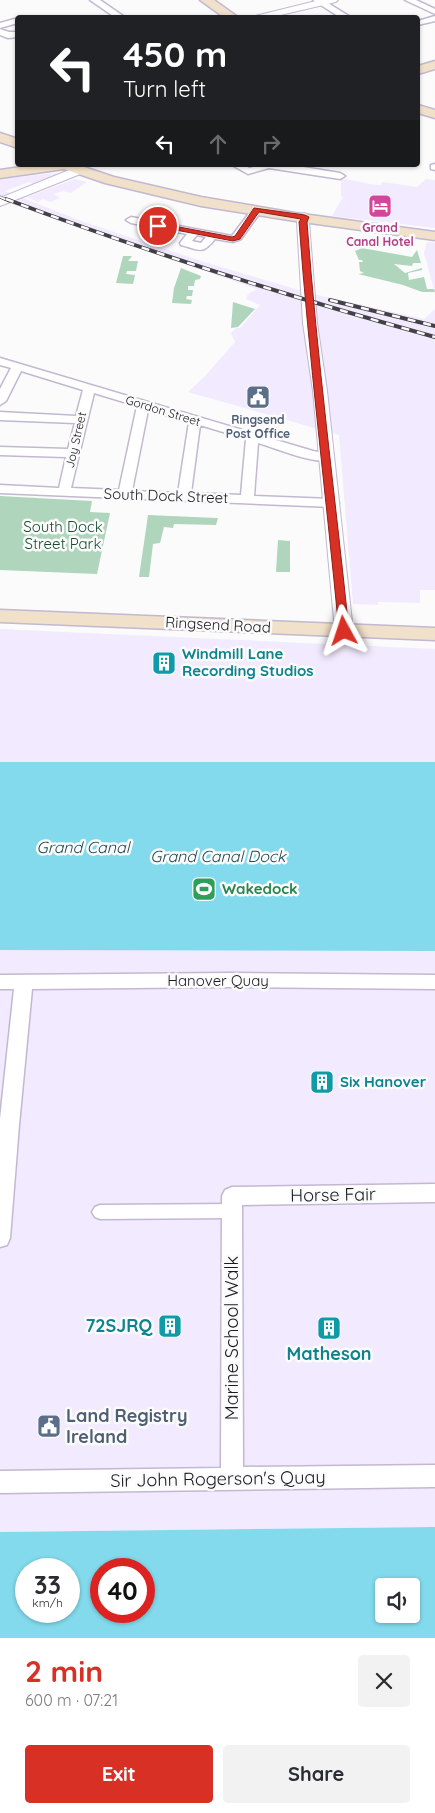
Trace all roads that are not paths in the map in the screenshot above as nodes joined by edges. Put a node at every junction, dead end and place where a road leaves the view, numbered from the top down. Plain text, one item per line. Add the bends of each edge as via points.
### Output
1 (94, 0) edge
2 (206, 0) edge
3 (334, 0) edge
4 (409, 0) edge
5 (319, 1) edge
6 (435, 12) edge
7 (0, 14) edge
8 (117, 15) edge
9 (229, 15) edge
10 (264, 15) edge
11 (343, 15) edge
12 (435, 18) edge
13 (15, 20) edge
14 (15, 20) edge
15 (420, 22) edge
16 (0, 26) edge
17 (0, 32) edge
18 (15, 34) edge
19 (434, 65) edge
20 (420, 69) edge
21 (420, 110) edge
22 (435, 114) edge
23 (0, 137) edge
24 (15, 143) edge
25 (50, 167) edge
26 (70, 167) edge
27 (88, 167) edge
28 (241, 167) edge
29 (262, 167) edge
30 (282, 167) edge
31 (79, 170) junction
32 (0, 174) edge
33 (340, 176) dead end
34 (0, 202) edge
35 (257, 210) junction
36 (305, 217) junction
37 (131, 220) dead end
38 (435, 236) edge
39 (0, 361) edge
40 (18, 366) junction
41 (89, 389) junction
42 (0, 402) edge
43 (142, 405) junction
44 (0, 416) edge
45 (80, 420) junction
46 (195, 420) junction
47 (252, 437) junction
48 (0, 451) edge
49 (73, 453) junction
50 (326, 457) junction
51 (0, 489) edge
52 (64, 492) junction
53 (125, 494) junction
54 (184, 497) junction
55 (247, 499) junction
56 (332, 503) junction
57 (0, 616) edge
58 (344, 631) junction
59 (435, 634) edge
60 (0, 982) edge
61 (24, 982) junction
62 (435, 982) edge
63 (4, 1125) edge
64 (435, 1193) edge
65 (232, 1204) junction
66 (100, 1212) dead end
67 (1, 1215) edge
68 (0, 1238) edge
69 (435, 1476) edge
70 (232, 1479) junction
71 (0, 1482) edge

1 - 8 street
2 - 9 main road
3 - 5 street
4 - 6 street
5 - 10 street
5 - 11 street
7 - 13 street
12 - 15 street
14 - 16 street
17 - 18 street
19 - 20 main road
21 - 22 main road
23 - 24 main road
25 - 32 main road
26 - 31 main road
27 - 31 main road
28 - 29 street via 248,171
30 - 33 street
31 - 34 street
31 - 35 main road via 138,188
35 - 36 main road
35 - 37 street via 238,237 214,236 204,247 185,243 194,232
36 - 38 main road
36 - 50 street via 310,322
39 - 40 street, Gordon Street
40 - 41 street, Gordon Street
40 - 42 street
41 - 43 street, Gordon Street
41 - 45 street, Joy Street
43 - 46 street, Gordon Street
43 - 53 street
44 - 45 street
45 - 49 street, Joy Street
46 - 47 street, Gordon Street
46 - 54 street
47 - 50 street, Gordon Street
47 - 55 street
48 - 49 street
49 - 52 street, Joy Street
50 - 56 street
51 - 52 street, South Dock Street
52 - 53 street, South Dock Street
53 - 54 street, South Dock Street
54 - 55 street, South Dock Street
55 - 56 street, South Dock Street
56 - 58 street
57 - 58 main road, Ringsend Road
58 - 59 main road, Ringsend Road
60 - 61 street, Hanover Quay
61 - 62 street, Hanover Quay
61 - 63 street
63 - 67 street
64 - 65 street, Horse Fair
65 - 66 street
65 - 70 street, Marine School Walk
67 - 68 street
69 - 70 street, Sir John Rogerson's Quay
70 - 71 street, Sir John Rogerson's Quay

